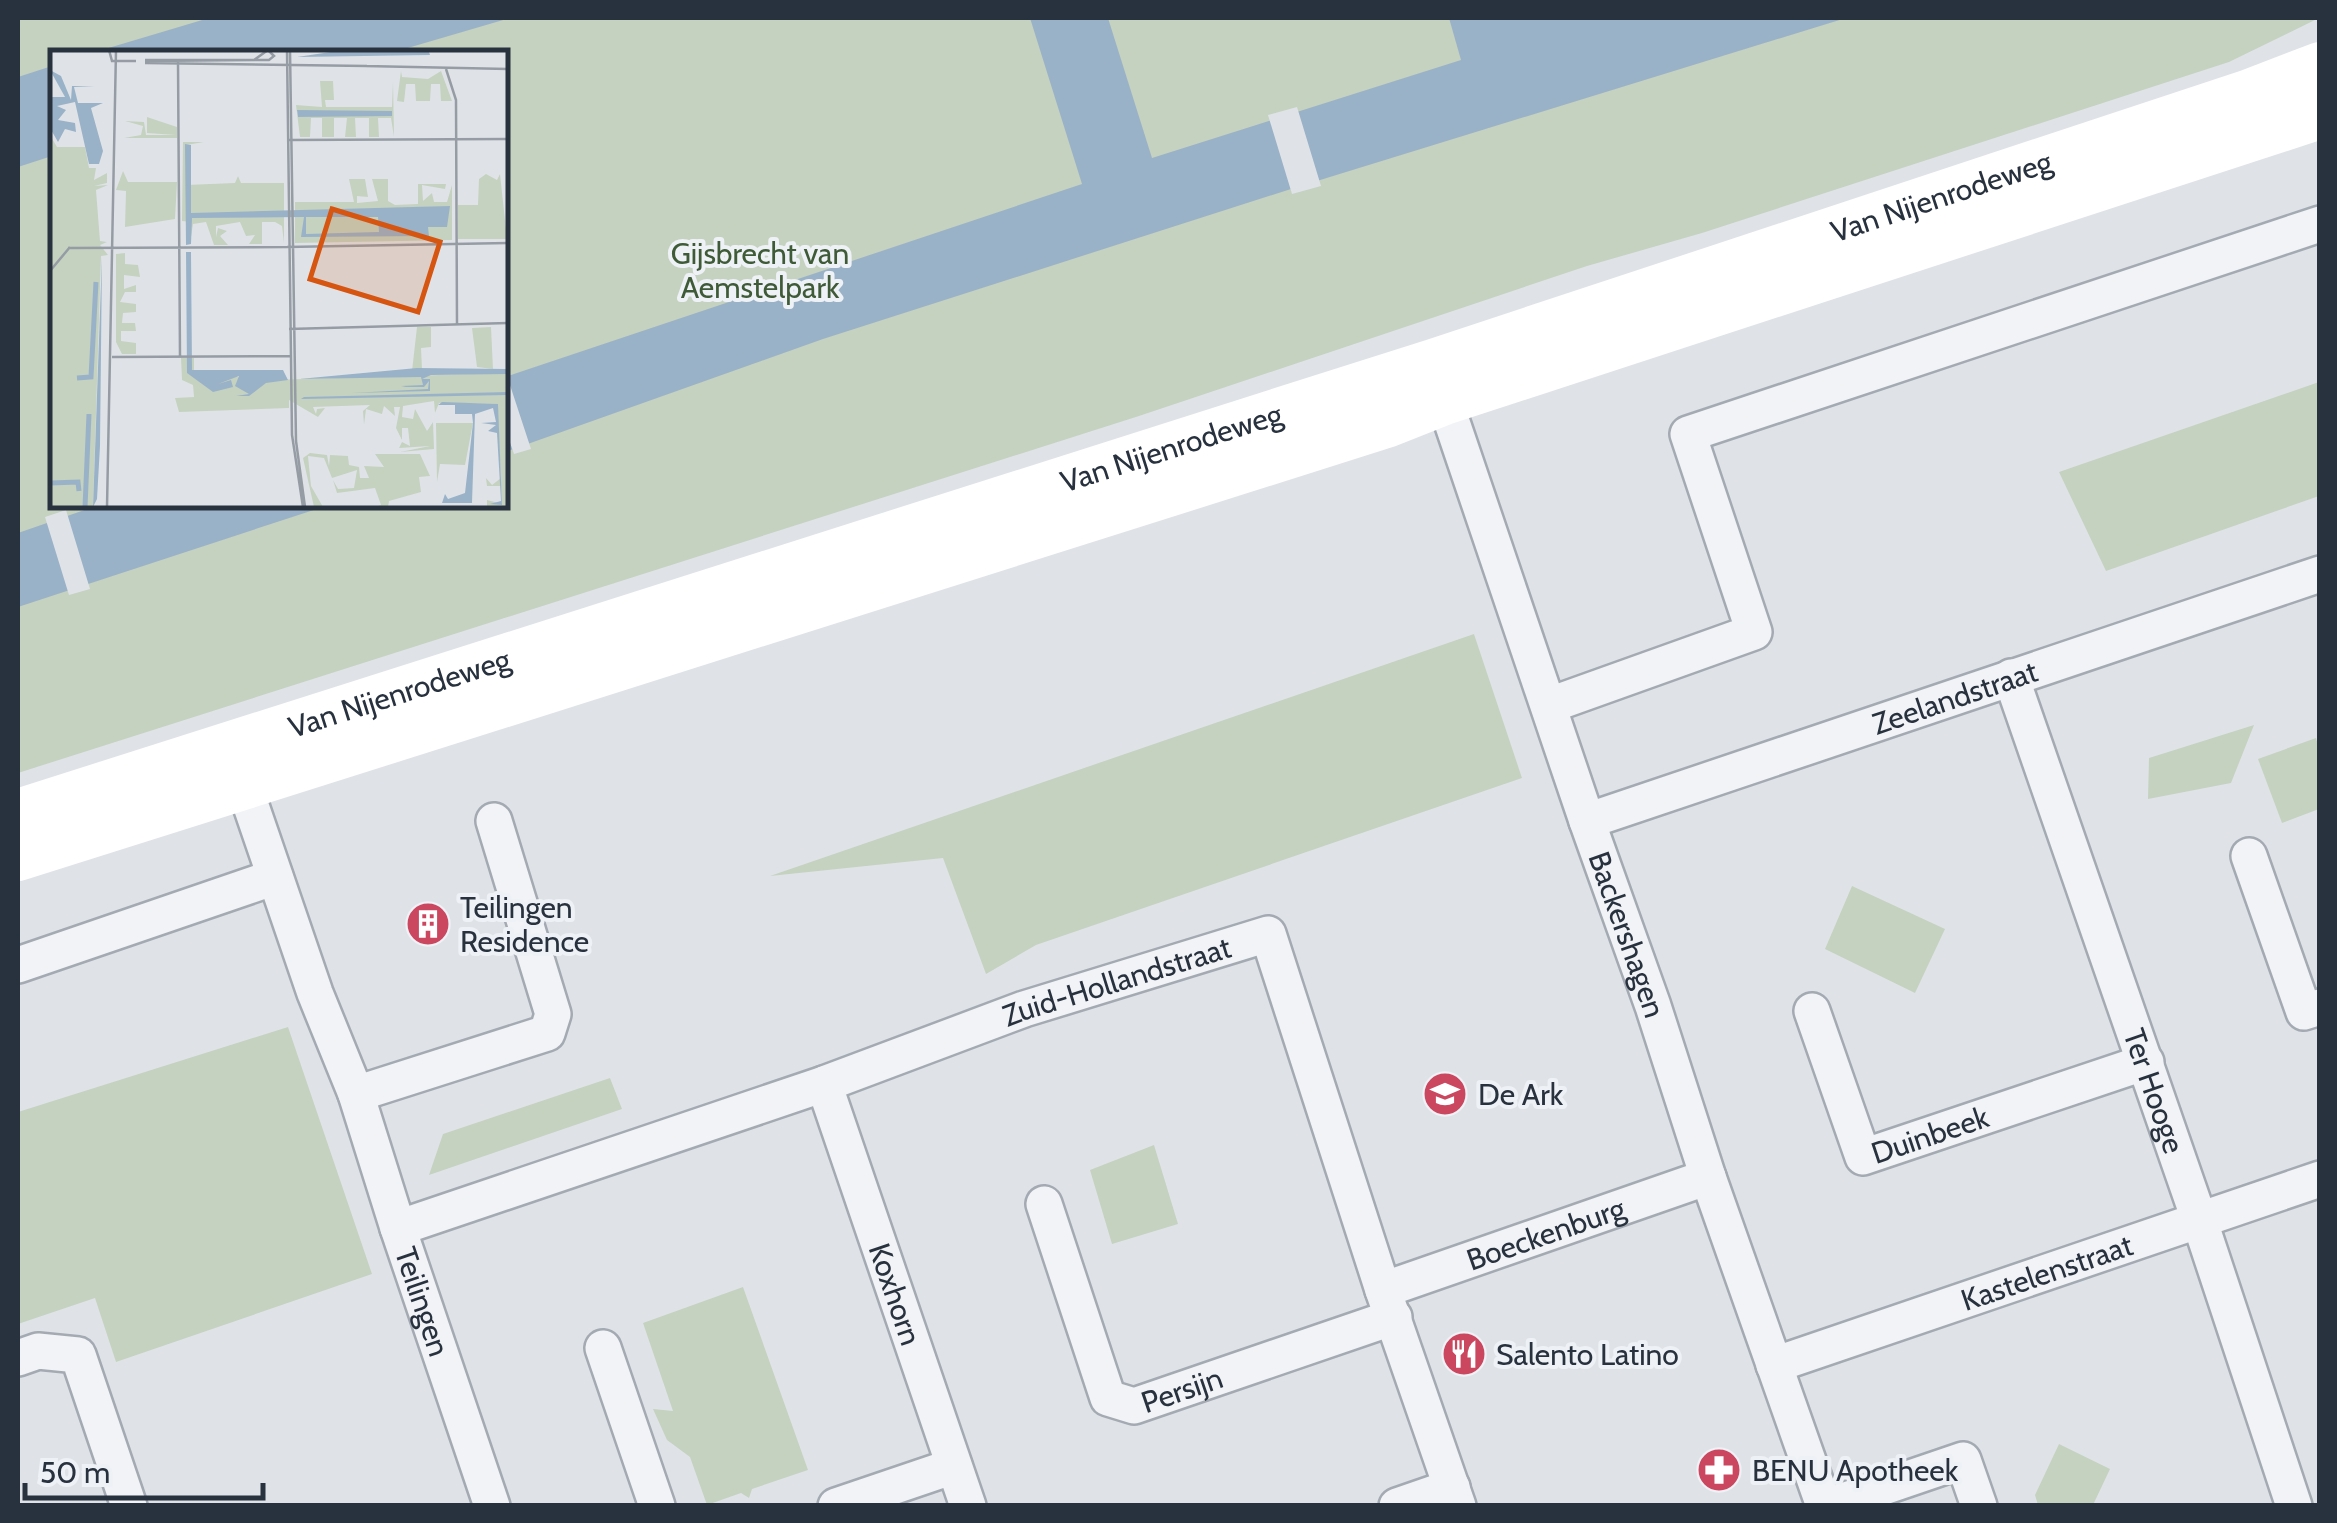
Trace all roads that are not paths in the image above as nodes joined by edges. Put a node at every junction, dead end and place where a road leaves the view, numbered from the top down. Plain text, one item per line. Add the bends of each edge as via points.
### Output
1 (2320, 67) edge
2 (2320, 114) edge
3 (2320, 224) edge
4 (1439, 382) junction
5 (2320, 574) edge
6 (2011, 677) junction
7 (1550, 705) junction
8 (237, 765) junction
9 (18, 814) edge
10 (494, 821) dead end
11 (1587, 821) junction
12 (18, 856) edge
13 (2250, 856) dead end
14 (275, 877) junction
15 (18, 965) edge
16 (2320, 1007) edge
17 (1812, 1011) dead end
18 (2146, 1062) junction
19 (824, 1084) junction
20 (356, 1094) junction
21 (1708, 1177) junction
22 (2320, 1179) edge
23 (1044, 1204) dead end
24 (2199, 1219) junction
25 (398, 1228) junction
26 (1388, 1304) junction
27 (603, 1348) dead end
28 (18, 1358) edge
29 (1774, 1365) junction
30 (954, 1466) junction
31 (1455, 1496) edge
32 (129, 1506) edge
33 (492, 1506) edge
34 (657, 1506) edge
35 (836, 1506) edge
36 (968, 1506) edge
37 (1398, 1506) edge
38 (1826, 1506) edge
39 (1979, 1506) edge
40 (2294, 1506) edge

1 - 4 main road, Van Nijenrodeweg
2 - 4 main road, Van Nijenrodeweg
3 - 7 street via 1688,434 1754,632
4 - 7 street, Backershagen
4 - 8 main road, Van Nijenrodeweg
5 - 6 street, Zeelandstraat
6 - 11 street, Zeelandstraat
6 - 18 street, Ter Hooge
7 - 11 street, Backershagen
8 - 9 main road, Van Nijenrodeweg
8 - 12 main road, Van Nijenrodeweg
8 - 14 street, Teilingen
10 - 20 street via 553,1014 547,1033
11 - 21 street, Backershagen
13 - 16 street via 2304,1012
14 - 15 street
14 - 20 street, Teilingen
17 - 18 street, Duinbeek via 1863,1157
18 - 24 street, Ter Hooge
19 - 25 street, Zuid-Hollandstraat
19 - 26 street, Zuid-Hollandstraat via 1024,1009 1268,934
19 - 30 street, Koxhorn
20 - 25 street, Teilingen
21 - 26 street, Boeckenburg
21 - 29 street, Backershagen
22 - 24 street, Kastelenstraat
23 - 26 street, Persijn via 1108,1398 1134,1406
24 - 29 street, Kastelenstraat
24 - 40 street, Ter Hooge
25 - 33 street, Teilingen
26 - 31 street, Zuid-Hollandstraat
27 - 34 street
28 - 32 street via 38,1351 78,1355
29 - 38 street, Backershagen
30 - 35 street
30 - 36 street, Koxhorn
31 - 37 street
38 - 39 street via 1963,1460

